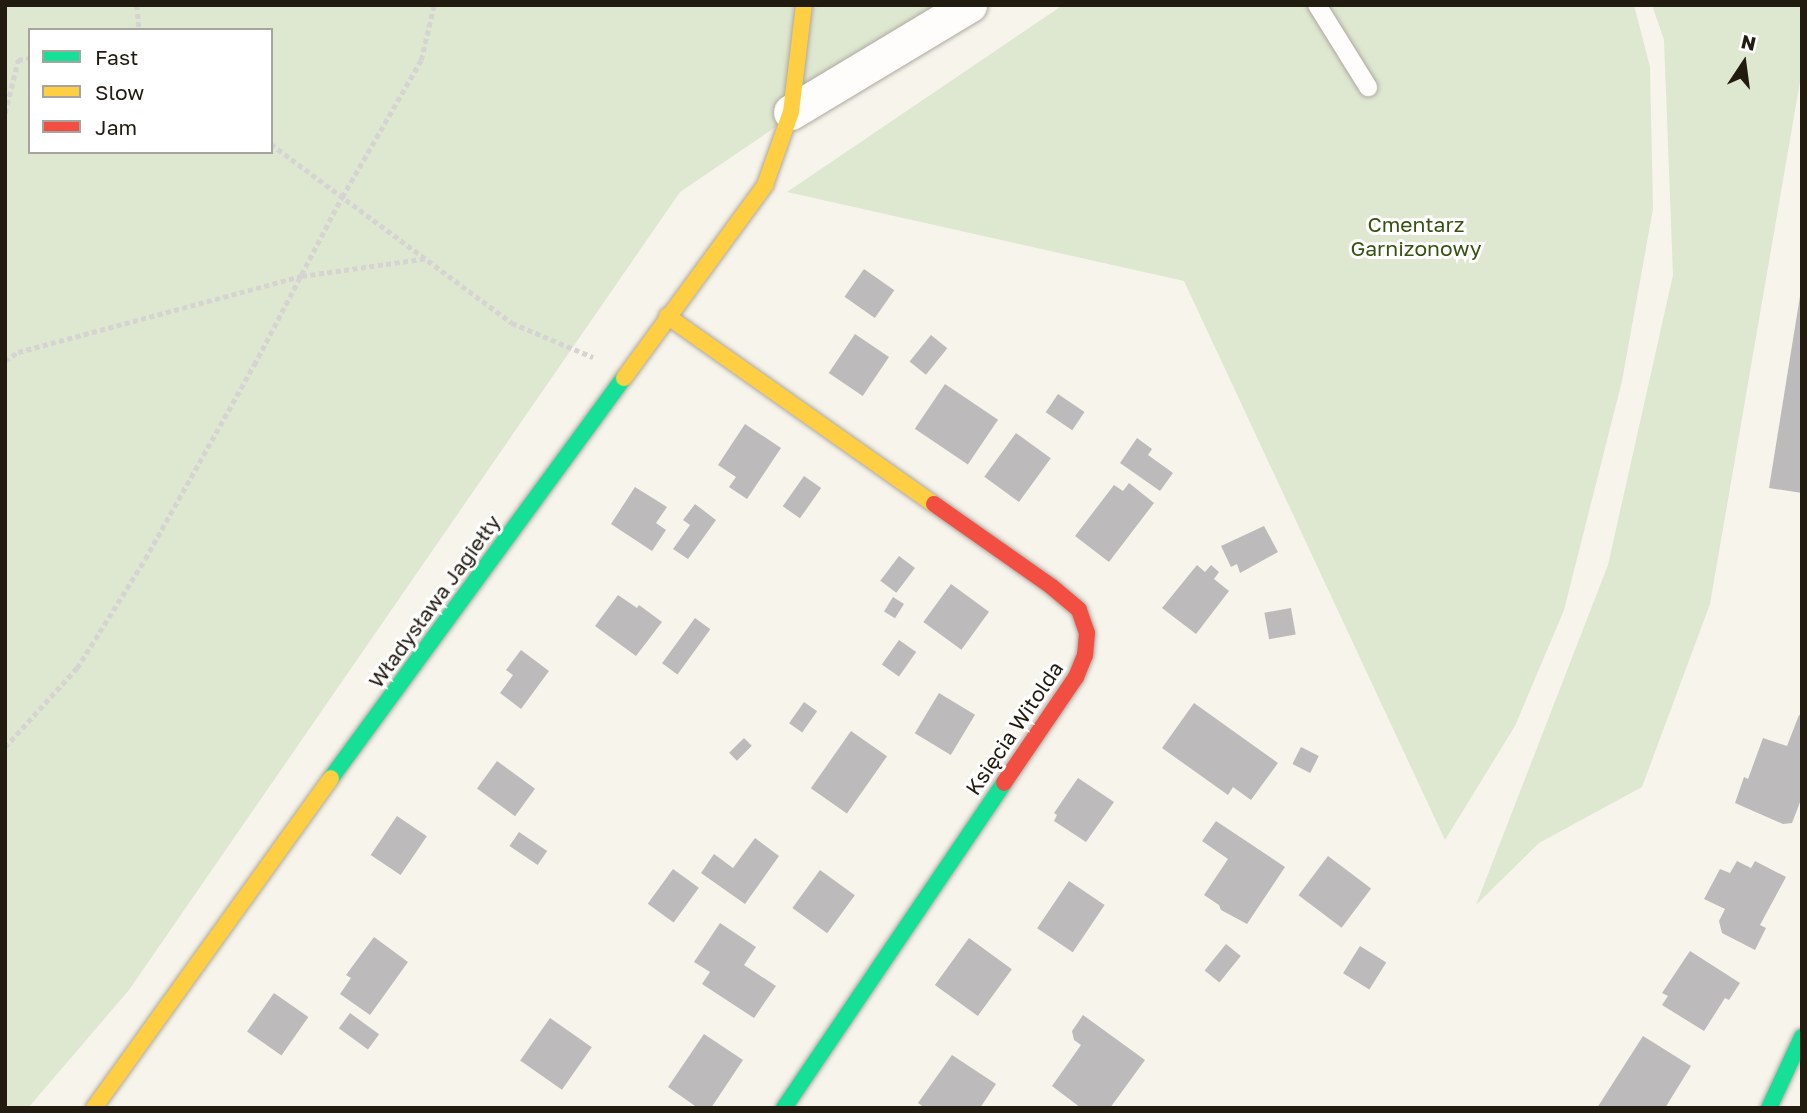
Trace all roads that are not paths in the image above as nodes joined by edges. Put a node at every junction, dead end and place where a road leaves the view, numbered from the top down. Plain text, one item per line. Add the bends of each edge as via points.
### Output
1 (804, 5) edge
2 (969, 5) edge
3 (1317, 5) edge
4 (1368, 87) dead end
5 (791, 112) junction
6 (667, 316) junction
7 (1802, 1037) edge
8 (94, 1108) edge
9 (784, 1108) edge
10 (1769, 1108) edge

1 - 5 street, Władysława Jagiełły
2 - 5 street
3 - 4 lane
5 - 6 street, Władysława Jagiełły via 765,184
6 - 8 street, Władysława Jagiełły
6 - 9 street, Księcia Witolda via 1052,587 1079,610 1087,633 1076,677
7 - 10 street

